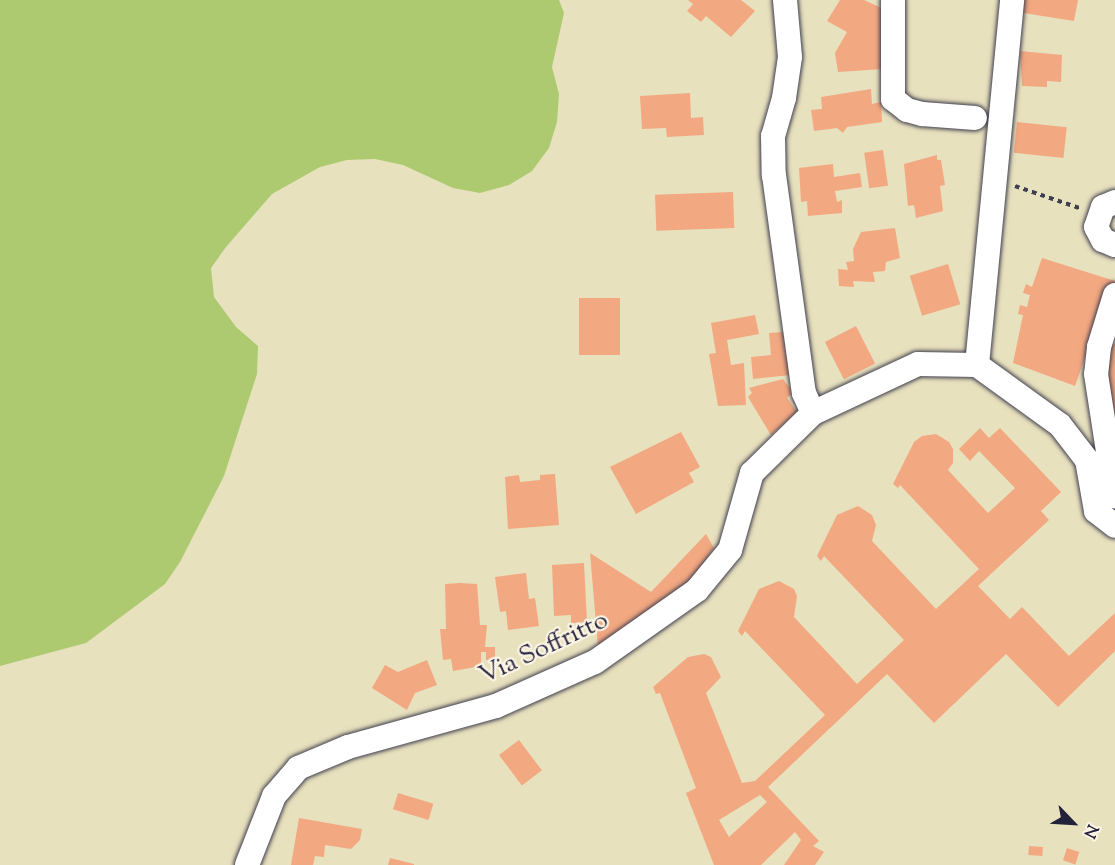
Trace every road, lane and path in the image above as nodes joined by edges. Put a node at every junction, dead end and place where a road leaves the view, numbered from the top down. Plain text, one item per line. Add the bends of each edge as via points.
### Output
1 (785, 0) edge
2 (893, 0) edge
3 (1012, 0) edge
4 (975, 118) dead end
5 (994, 180) junction
6 (1106, 209) edge
7 (1115, 245) edge
8 (1115, 296) edge
9 (977, 365) junction
10 (813, 413) junction
11 (1115, 497) edge
12 (1115, 526) edge
13 (247, 865) edge

1 - 10 street via 790,57 784,99 772,136 774,175 804,393
2 - 4 street via 893,99 922,114
3 - 5 street
5 - 6 path
5 - 9 street
6 - 7 street via 1098,234
8 - 11 street via 1099,348 1096,374
9 - 10 street, Via Soffritto via 918,364
9 - 12 street via 1076,440 1087,460 1092,504
10 - 13 street, Via Soffritto via 752,473 730,550 697,590 595,662 496,705 348,747 298,768 274,796

